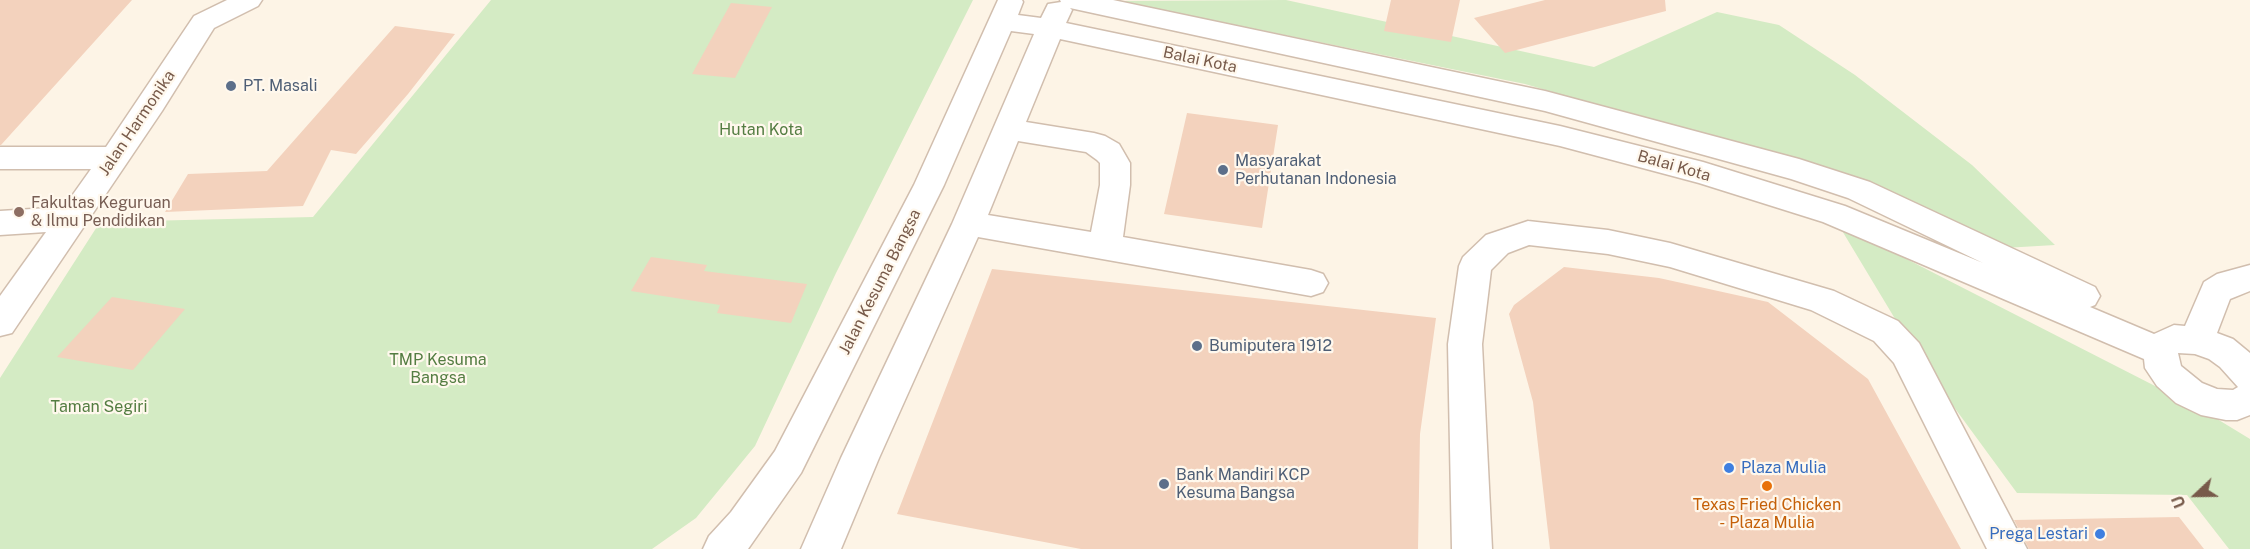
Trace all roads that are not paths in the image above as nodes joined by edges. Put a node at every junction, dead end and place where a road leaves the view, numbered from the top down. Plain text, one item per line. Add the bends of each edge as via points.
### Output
1 (249, 0) edge
2 (1072, 0) edge
3 (208, 11) edge
4 (1007, 11) edge
5 (1056, 14) edge
6 (1007, 129) junction
7 (0, 158) edge
8 (114, 158) junction
9 (72, 218) junction
10 (0, 223) edge
11 (968, 224) junction
12 (1105, 246) junction
13 (2250, 278) edge
14 (1311, 283) dead end
15 (0, 323) edge
16 (2188, 345) junction
17 (2250, 377) edge
18 (2250, 398) edge
19 (723, 549) edge
20 (821, 549) edge
21 (1472, 549) edge
22 (2007, 549) edge

1 - 3 street, Jalan Harmonika
2 - 16 street, Balai Kota via 1545,101 1799,170 1859,190
3 - 8 street, Jalan Harmonika
4 - 5 street, Balai Kota
4 - 19 street, Jalan Kesuma Bangsa via 929,185 788,462
5 - 6 street
5 - 16 street, Balai Kota via 1703,173 1834,214
6 - 11 street
6 - 12 street via 1094,143 1108,152 1115,163 1115,185
7 - 8 street
8 - 9 street, Jalan Harmonika
9 - 10 street
9 - 15 street, Jalan Harmonika
11 - 12 street
11 - 20 street
12 - 14 street
13 - 16 street via 2216,291
16 - 17 street, Balai Kota via 2242,365
16 - 18 street via 2163,368 2169,376 2189,393 2214,404 2237,405
21 - 22 street via 1465,344 1474,266 1497,244 1528,233 1608,242 1670,255 1822,300 1886,331 1907,353

